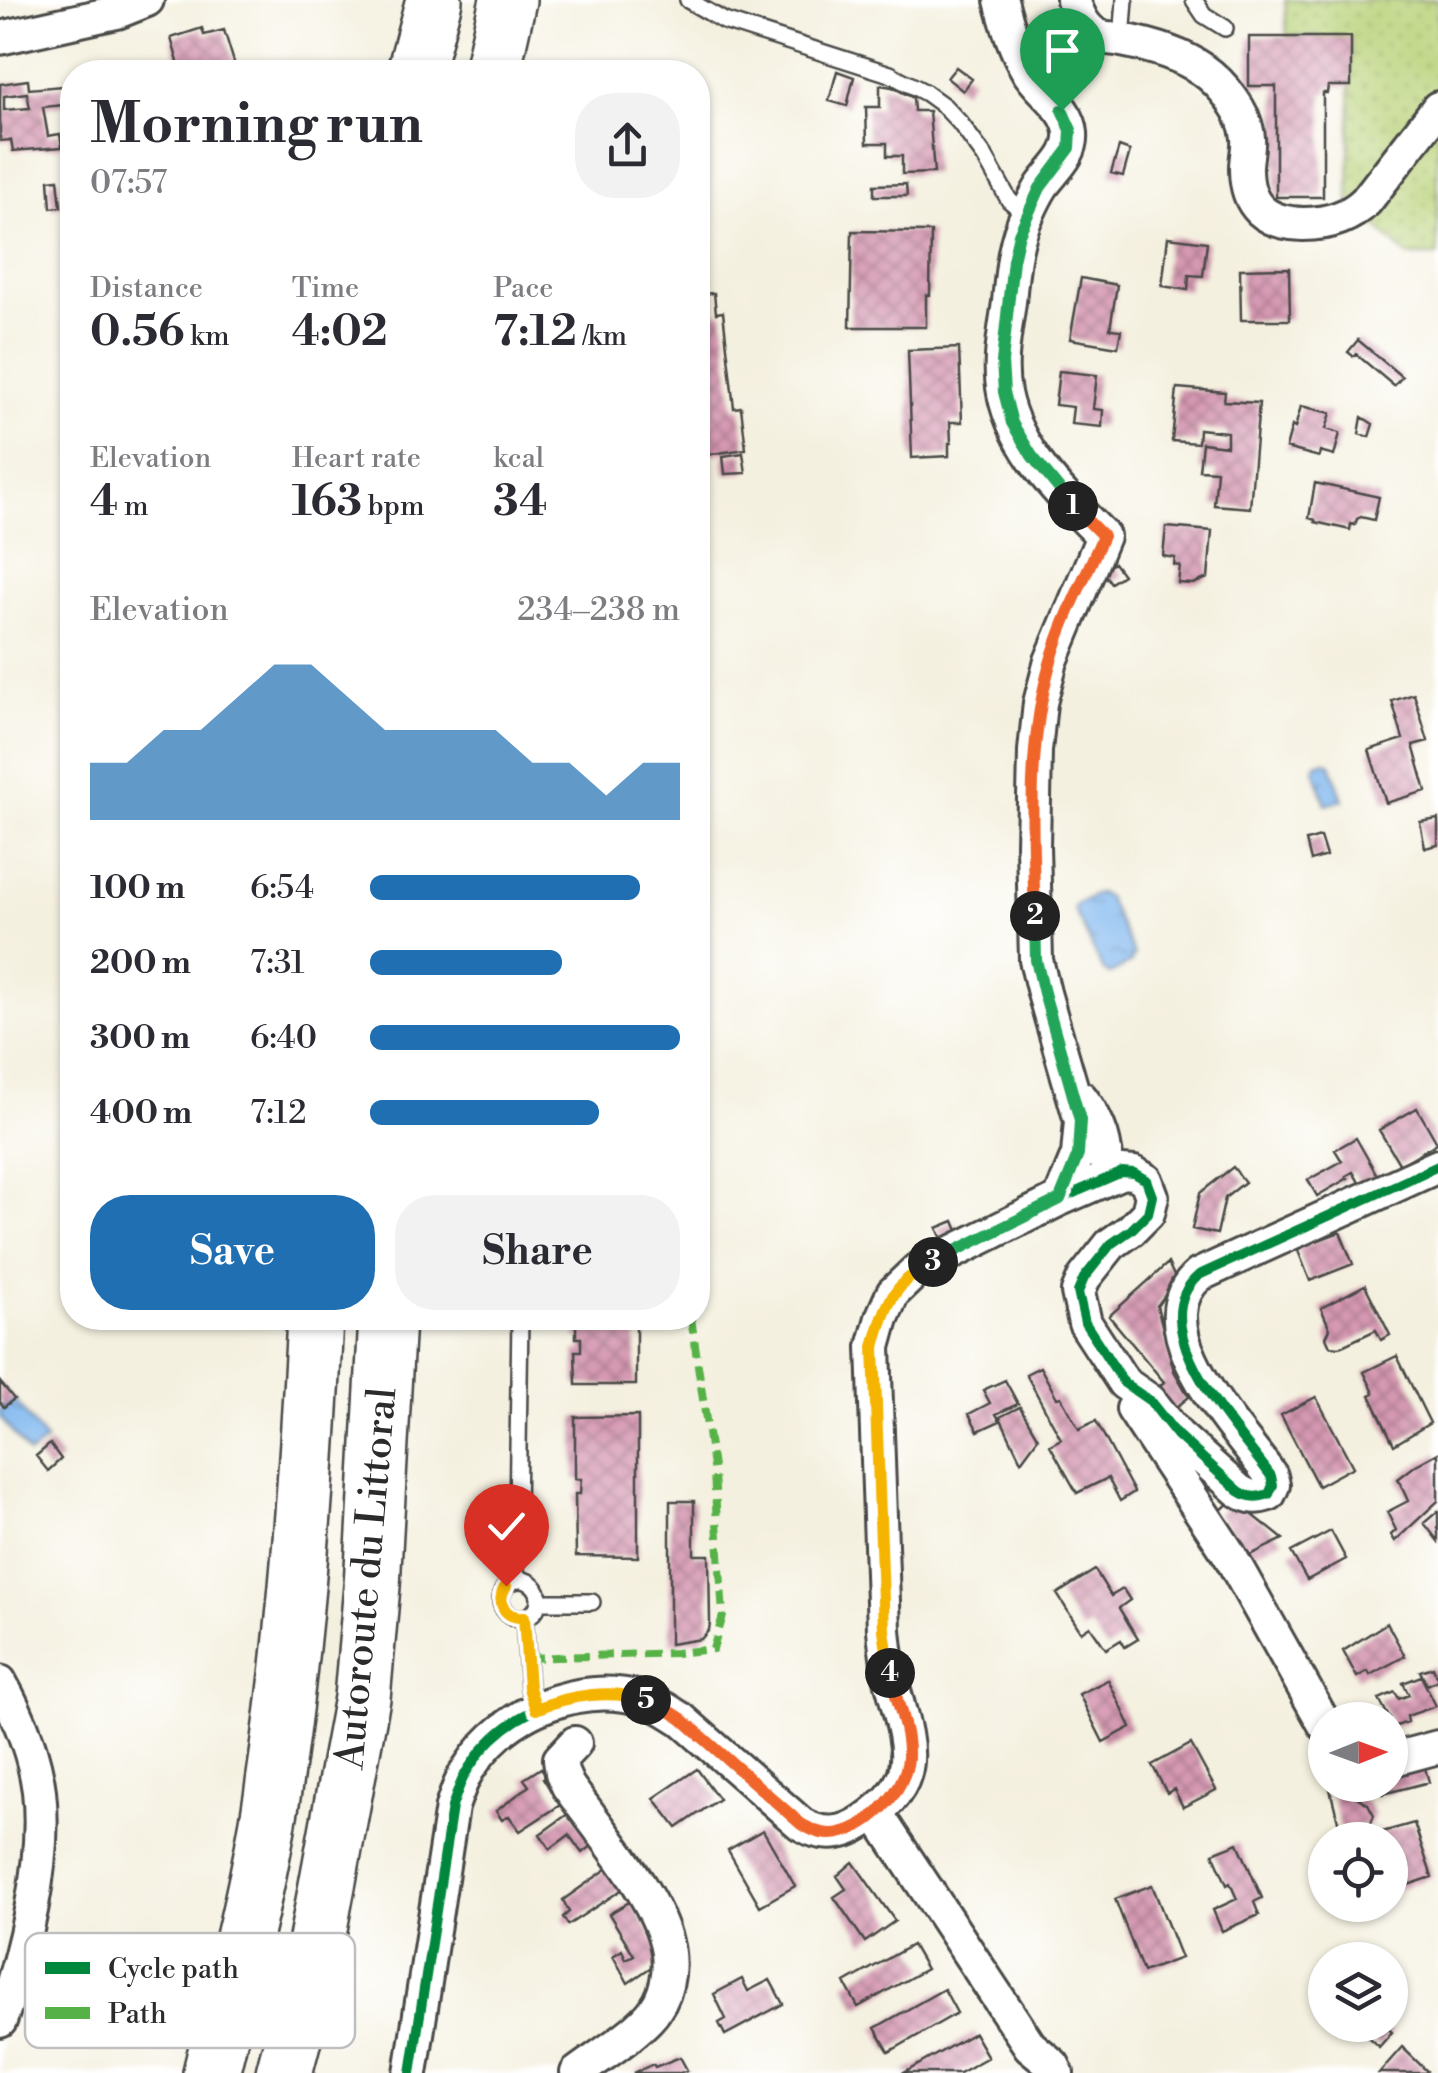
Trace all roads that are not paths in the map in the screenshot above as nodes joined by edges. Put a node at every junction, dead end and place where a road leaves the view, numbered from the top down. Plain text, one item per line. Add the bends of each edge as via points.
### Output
1 (434, 0) edge
2 (508, 0) edge
3 (688, 0) edge
4 (1002, 0) edge
5 (1073, 0) edge
6 (1126, 0) edge
7 (1194, 0) edge
8 (128, 4) edge
9 (1225, 28) dead end
10 (0, 38) edge
11 (1122, 40) junction
12 (419, 60) edge
13 (495, 60) edge
14 (1435, 111) edge
15 (1027, 215) junction
16 (1070, 1082) junction
17 (1438, 1166) edge
18 (1108, 1178) junction
19 (1060, 1199) junction
20 (314, 1330) edge
21 (386, 1330) edge
22 (520, 1330) edge
23 (1124, 1383) junction
24 (394, 1475) dead end
25 (516, 1580) junction
26 (372, 1586) junction
27 (539, 1602) junction
28 (592, 1602) dead end
29 (524, 1617) junction
30 (0, 1682) edge
31 (362, 1698) junction
32 (1312, 1702) edge
33 (536, 1709) junction
34 (574, 1743) dead end
35 (1438, 1747) edge
36 (1408, 1755) edge
37 (876, 1813) junction
38 (245, 1933) edge
39 (318, 1933) edge
40 (331, 1933) edge
41 (0, 2020) edge
42 (216, 2048) edge
43 (291, 2048) edge
44 (310, 2048) edge
45 (210, 2073) edge
46 (284, 2073) edge
47 (305, 2073) edge
48 (411, 2073) edge
49 (576, 2073) edge
50 (1057, 2073) edge

1 - 12 highway
2 - 13 highway
3 - 15 lane via 724,21 890,74 926,93 960,123
4 - 15 street via 1029,73 1071,130 1070,148
5 - 11 street via 1088,29
6 - 11 lane
7 - 9 lane via 1204,16
8 - 10 street
11 - 14 street via 1202,69 1234,103 1248,137 1250,195 1274,221 1316,224 1354,214
15 - 16 street via 1013,260 1004,392 1012,423 1032,456 1103,536 1051,660 1035,751 1036,960
16 - 18 street via 1096,1118
16 - 19 street via 1080,1120 1078,1155
17 - 23 street via 1188,1284 1178,1317 1188,1351 1214,1404 1271,1476 1269,1494 1258,1498 1239,1491
18 - 19 street
18 - 23 street via 1134,1173 1146,1180 1152,1196 1148,1213 1111,1244 1078,1292 1085,1323
19 - 37 street via 918,1270 893,1293 882,1318 874,1347 884,1630 908,1757 906,1774
20 - 38 highway, Autoroute du Littoral via 295,1601 272,1798
21 - 26 highway, Autoroute du Littoral
22 - 25 lane
23 - 32 street via 1134,1412 1229,1554
24 - 26 lane
25 - 27 lane via 533,1585
25 - 29 lane via 502,1591 501,1604 514,1618
26 - 31 highway, Autoroute du Littoral
27 - 28 lane
27 - 29 lane
29 - 33 lane
30 - 41 street via 32,1757 40,1819 31,1902
31 - 39 highway, Autoroute du Littoral
31 - 40 highway
33 - 37 street via 598,1694 642,1698 682,1719 809,1828 844,1832
33 - 48 street via 480,1752 458,1788
34 - 49 street via 560,1759 562,1773 657,1917 668,1956 655,2011
35 - 36 street
37 - 50 street via 1030,2046
42 - 45 highway, Autoroute du Littoral
43 - 46 highway, Autoroute du Littoral
44 - 47 highway

